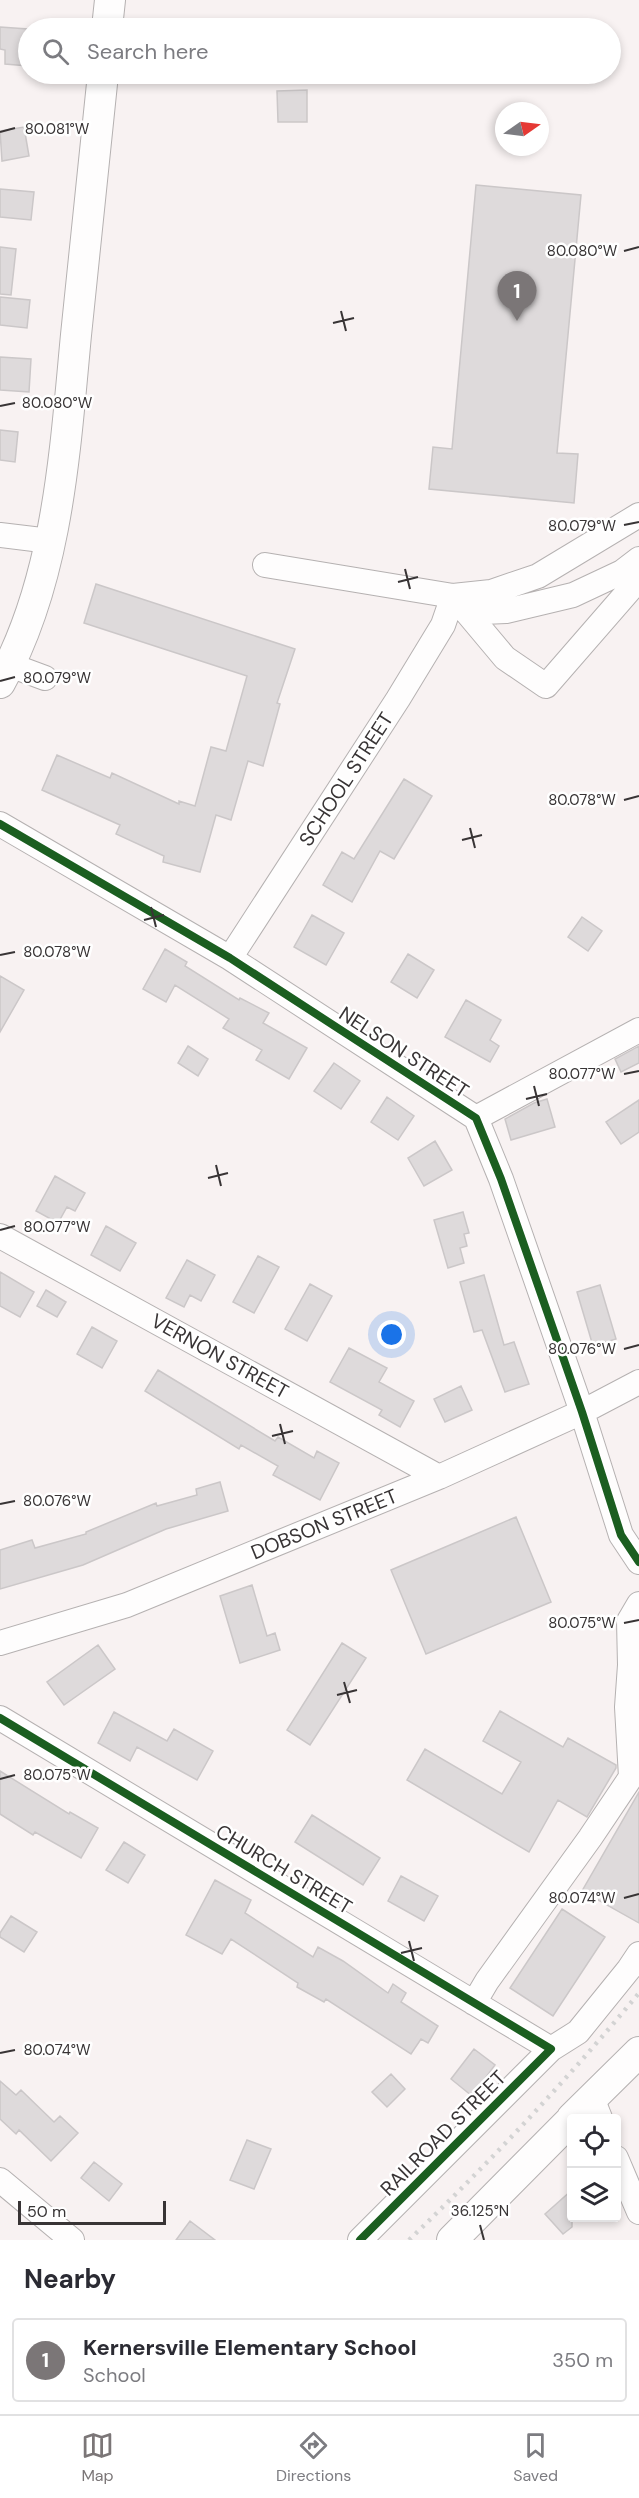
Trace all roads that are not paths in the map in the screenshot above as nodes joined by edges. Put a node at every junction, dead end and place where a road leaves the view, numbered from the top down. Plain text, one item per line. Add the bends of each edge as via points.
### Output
1 (110, 0) edge
2 (109, 18) edge
3 (102, 84) edge
4 (639, 515) edge
5 (0, 535) edge
6 (50, 542) junction
7 (639, 559) edge
8 (265, 565) dead end
9 (639, 579) edge
10 (453, 596) junction
11 (5, 674) edge
12 (45, 678) dead end
13 (0, 824) edge
14 (230, 958) junction
15 (639, 1030) edge
16 (476, 1118) junction
17 (0, 1236) edge
18 (639, 1382) edge
19 (582, 1412) junction
20 (439, 1477) junction
21 (639, 1562) edge
22 (639, 1604) edge
23 (0, 1643) edge
24 (0, 1718) edge
25 (639, 1954) edge
26 (474, 2003) junction
27 (551, 2049) junction
28 (639, 2052) edge
29 (584, 2114) edge
30 (567, 2130) edge
31 (620, 2168) edge
32 (0, 2180) edge
33 (639, 2212) edge
34 (72, 2240) edge
35 (360, 2240) edge
36 (452, 2240) edge

1 - 2 main road
3 - 6 main road via 63,470
4 - 10 street via 538,576 491,592
5 - 6 street
6 - 11 main road via 35,597
7 - 10 street via 622,572 573,595 506,611 483,612
8 - 10 street
9 - 10 street via 546,686 505,658
10 - 14 street, SCHOOL STREET via 443,625 403,690
11 - 12 street
13 - 14 street, NELSON STREET
14 - 16 street, NELSON STREET
15 - 16 street
16 - 19 street, NELSON STREET
17 - 20 street, VERNON STREET
18 - 19 street, DOBSON STREET
19 - 20 street, DOBSON STREET
19 - 21 street, NELSON STREET via 621,1535
20 - 23 street, DOBSON STREET via 127,1605
22 - 26 street via 629,1621 627,1707 631,1777
24 - 26 street, CHURCH STREET
25 - 27 street, RAILROAD STREET via 578,2032
26 - 27 street, CHURCH STREET
27 - 35 street, RAILROAD STREET
28 - 29 main road
30 - 36 main road
31 - 33 street
32 - 34 street

